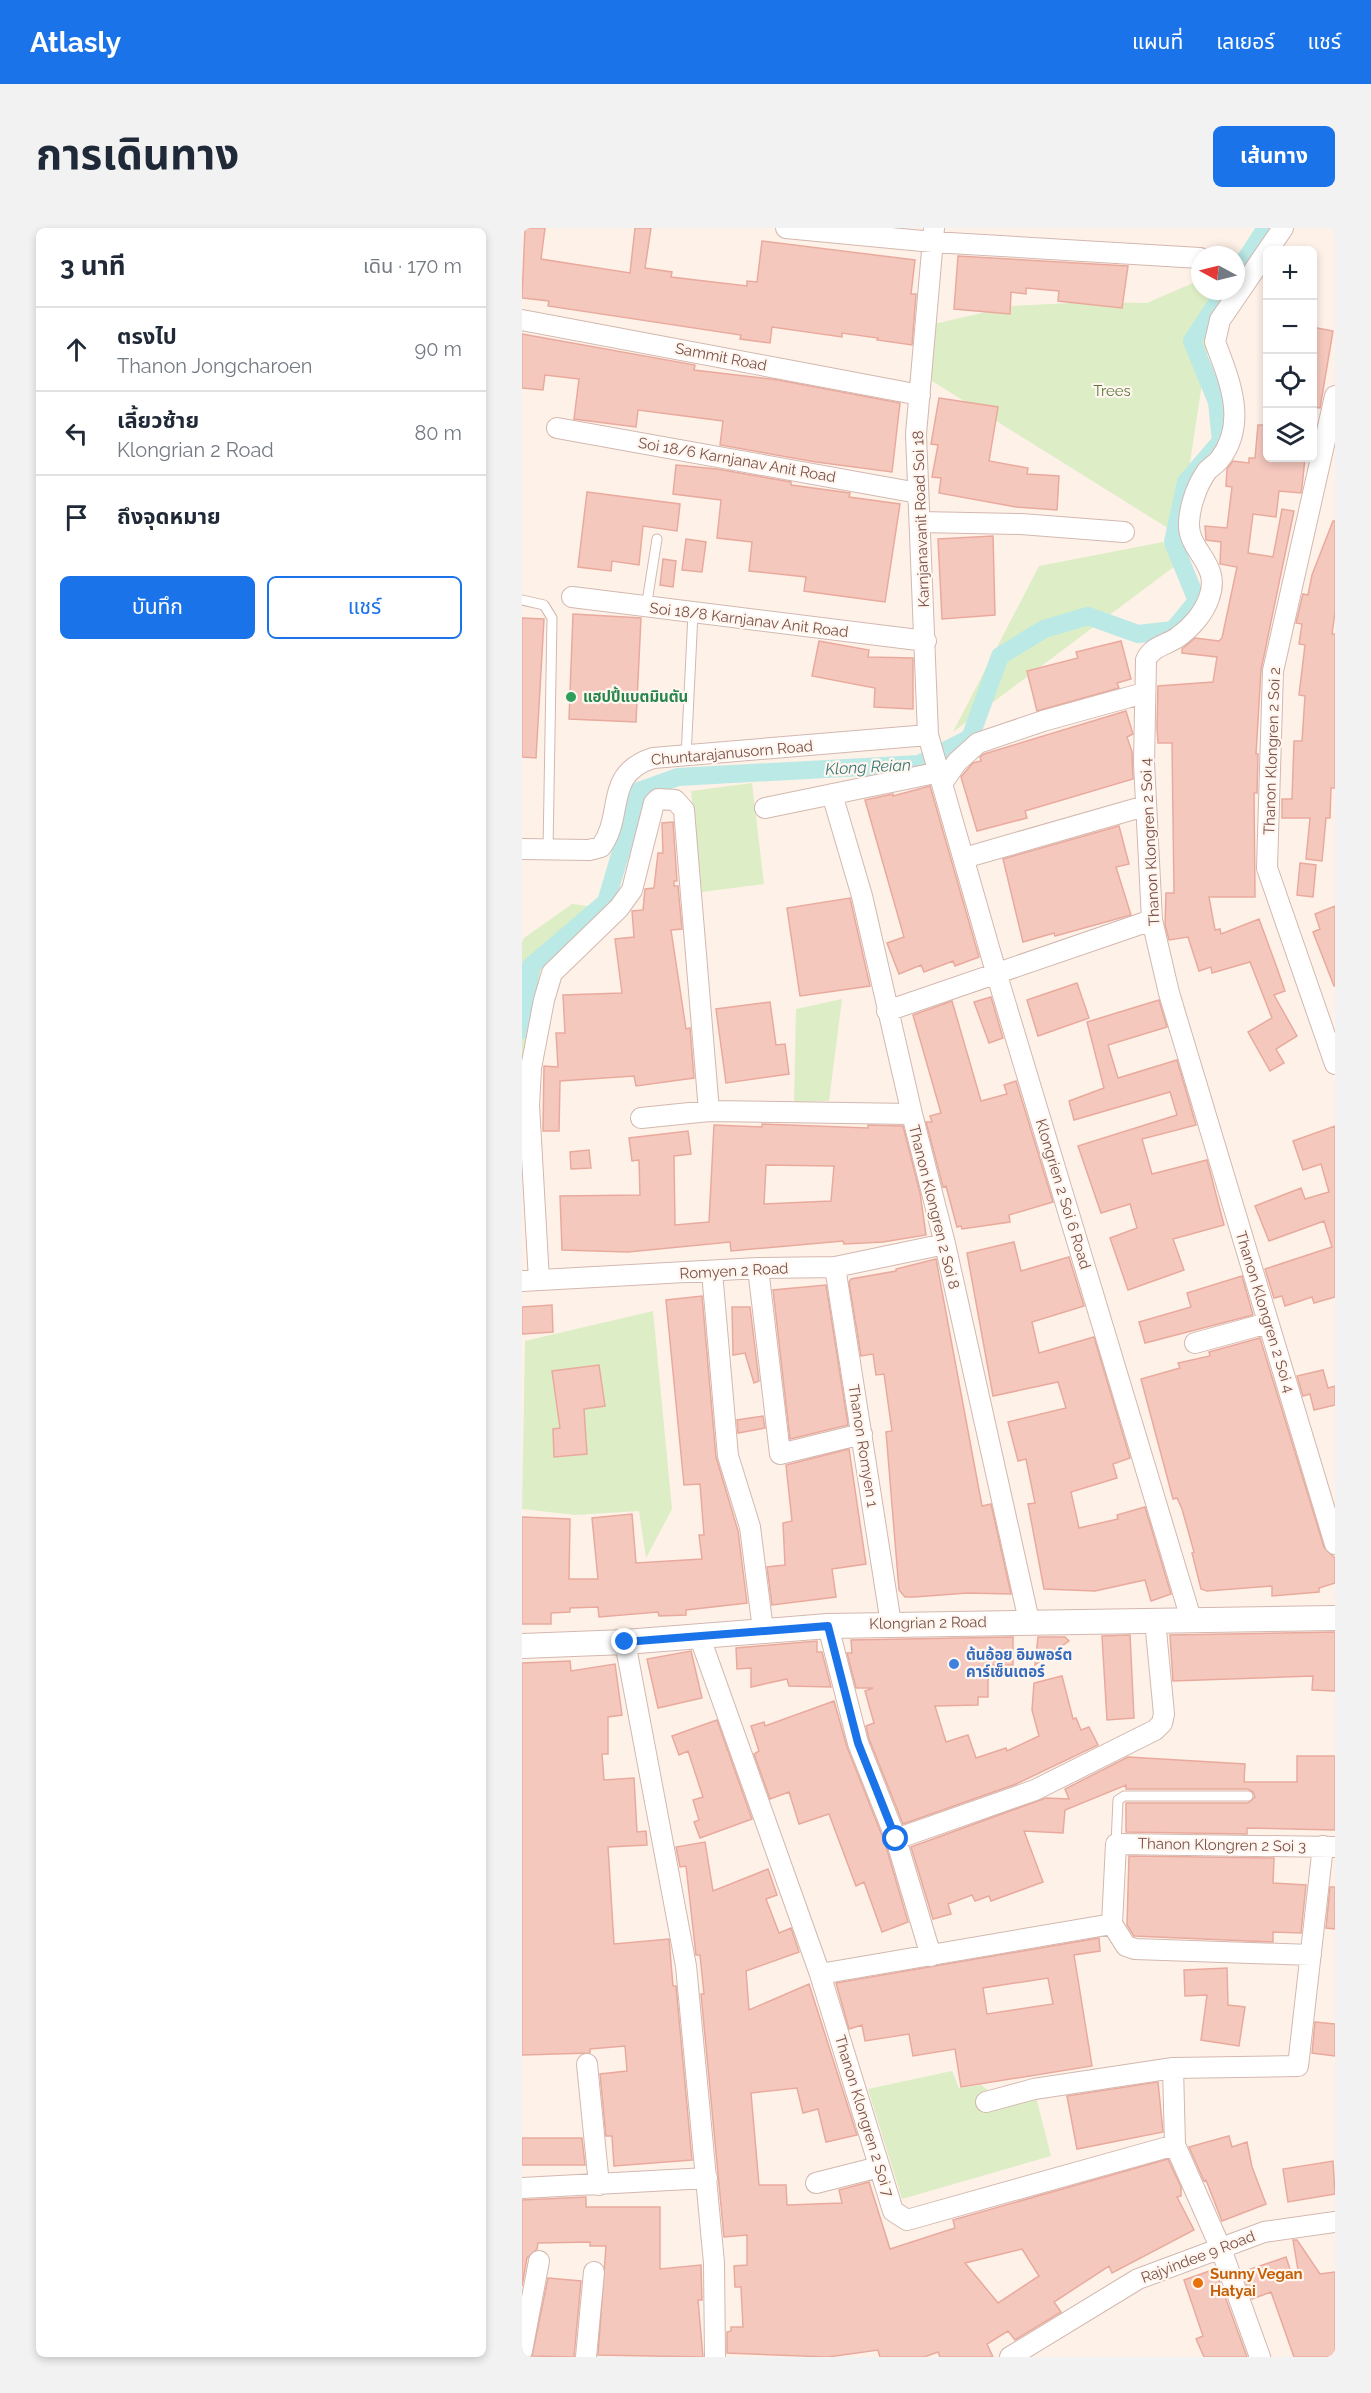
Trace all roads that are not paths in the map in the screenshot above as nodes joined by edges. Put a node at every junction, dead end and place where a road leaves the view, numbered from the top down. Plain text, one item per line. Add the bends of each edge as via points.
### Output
1 (786, 228) edge
2 (1283, 228) edge
3 (934, 235) edge
4 (1191, 257) edge
5 (1245, 274) edge
6 (1230, 300) edge
7 (522, 320) edge
8 (920, 394) junction
9 (1335, 396) edge
10 (557, 428) dead end
11 (918, 493) junction
12 (920, 522) junction
13 (1124, 532) dead end
14 (657, 539) dead end
15 (572, 597) dead end
16 (522, 600) edge
17 (646, 608) junction
18 (693, 613) junction
19 (926, 640) junction
20 (1144, 693) junction
21 (928, 736) junction
22 (686, 757) junction
23 (941, 774) junction
24 (832, 794) junction
25 (1145, 806) junction
26 (765, 808) dead end
27 (522, 849) edge
28 (548, 850) junction
29 (964, 858) junction
30 (1152, 920) junction
31 (996, 972) junction
32 (888, 1011) junction
33 (1335, 1064) edge
34 (709, 1112) junction
35 (912, 1114) junction
36 (641, 1118) dead end
37 (945, 1244) junction
38 (835, 1267) junction
39 (758, 1268) junction
40 (712, 1272) junction
41 (530, 1281) edge
42 (1268, 1323) junction
43 (1195, 1344) dead end
44 (862, 1434) junction
45 (1335, 1544) edge
46 (1335, 1618) edge
47 (1191, 1619) junction
48 (1155, 1620) junction
49 (1029, 1621) junction
50 (891, 1624) junction
51 (828, 1626) junction
52 (763, 1630) junction
53 (699, 1635) junction
54 (625, 1642) junction
55 (522, 1646) edge
56 (1248, 1796) dead end
57 (896, 1839) junction
58 (1116, 1844) junction
59 (1329, 1847) edge
60 (1112, 1924) junction
61 (1311, 1955) junction
62 (931, 1956) junction
63 (820, 1974) junction
64 (586, 2064) dead end
65 (1173, 2068) junction
66 (986, 2102) dead end
67 (1175, 2145) junction
68 (879, 2167) junction
69 (707, 2178) junction
70 (816, 2183) dead end
71 (599, 2185) junction
72 (522, 2188) edge
73 (1335, 2222) edge
74 (1221, 2249) junction
75 (539, 2261) dead end
76 (594, 2272) dead end
77 (522, 2351) edge
78 (586, 2357) edge
79 (715, 2357) edge
80 (1010, 2357) edge
81 (1260, 2357) edge

1 - 3 street
2 - 5 street, Thanon Klongren 2 Soi 4
3 - 4 street
3 - 8 street, Karnjanavanit Road Soi 18
6 - 20 street, Thanon Klongren 2 Soi 4 via 1214,337 1234,393 1233,427 1227,447 1207,471 1190,512 1189,533 1212,573 1209,598 1191,626 1149,654
7 - 8 street, Sammit Road
8 - 11 street, Karnjanavanit Road Soi 18 via 916,434
9 - 33 street, Thanon Klongren 2 Soi 2 via 1273,671 1267,868
10 - 11 street, Soi 18/6 Karnjanav Anit Road
11 - 12 street, Karnjanavanit Road Soi 18
12 - 13 street
12 - 19 street, Karnjanavanit Road Soi 18
14 - 17 lane
15 - 17 street, Soi 18/8 Karnjanav Anit Road
16 - 28 lane via 544,605 552,618
17 - 18 street, Soi 18/8 Karnjanav Anit Road
18 - 19 street, Soi 18/8 Karnjanav Anit Road
18 - 22 lane
19 - 21 street, Karnjanavanit Road Soi 18
20 - 23 street via 978,743
20 - 25 street, Thanon Klongren 2 Soi 4
21 - 22 street, Chuntarajanusorn Road
21 - 23 street, Karnjanavanit Road Soi 18
22 - 28 street, Chuntarajanusorn Road via 653,758 632,766 618,790 601,847
23 - 24 street
23 - 29 street, Klongrien 2 Soi 6 Road
24 - 26 street
24 - 32 street, Thanon Klongren 2 Soi 8 via 862,896
25 - 29 street
25 - 30 street, Thanon Klongren 2 Soi 4
27 - 28 street, Chuntarajanusorn Road
29 - 31 street, Klongrien 2 Soi 6 Road
30 - 31 street
30 - 42 street, Thanon Klongren 2 Soi 4 via 1169,993
31 - 32 street
31 - 47 street, Klongrien 2 Soi 6 Road
32 - 35 street, Thanon Klongren 2 Soi 8
34 - 35 street
34 - 36 street
34 - 41 street via 684,810 675,800 661,798 654,803 632,890 619,908 552,973 544,1000 531,1068 529,1104
35 - 37 street, Thanon Klongren 2 Soi 8
37 - 38 street, Romyen 2 Road
37 - 49 street, Thanon Klongren 2 Soi 8
38 - 39 street, Romyen 2 Road
38 - 44 street, Thanon Romyen 1
39 - 40 street, Romyen 2 Road
39 - 44 street via 780,1454
40 - 41 street, Romyen 2 Road
40 - 52 street via 728,1456 750,1527
42 - 43 street
42 - 45 street, Thanon Klongren 2 Soi 4
44 - 50 street, Thanon Romyen 1
46 - 47 street, Klongrian 2 Road
47 - 48 street, Klongrian 2 Road
48 - 49 street, Klongrian 2 Road
48 - 57 street via 1164,1714 1155,1730 1035,1790
49 - 50 street, Klongrian 2 Road
50 - 51 street, Klongrian 2 Road
51 - 52 street, Klongrian 2 Road
51 - 57 street via 858,1743
52 - 53 street, Klongrian 2 Road
53 - 54 street, Klongrian 2 Road
53 - 63 street, Thanon Klongren 2 Soi 7
54 - 55 street, Klongrian 2 Road
54 - 69 street via 686,1966
56 - 58 lane via 1124,1796 1116,1807
57 - 62 street
58 - 59 street, Thanon Klongren 2 Soi 3
58 - 60 street, Thanon Klongren 2 Soi 3
59 - 61 street
60 - 61 street via 1126,1946 1136,1949
60 - 62 street
61 - 65 street via 1298,2066
62 - 63 street
63 - 68 street, Thanon Klongren 2 Soi 7
64 - 71 street
65 - 66 street via 1034,2089
65 - 67 street
67 - 68 street, Thanon Klongren 2 Soi 7 via 907,2220 891,2209
67 - 74 street
68 - 70 street
69 - 71 street
69 - 79 street via 714,2263
71 - 72 street
73 - 74 street, Rajyindee 9 Road via 1264,2232
74 - 80 street, Rajyindee 9 Road via 1138,2279
74 - 81 street
75 - 77 street
76 - 78 street

